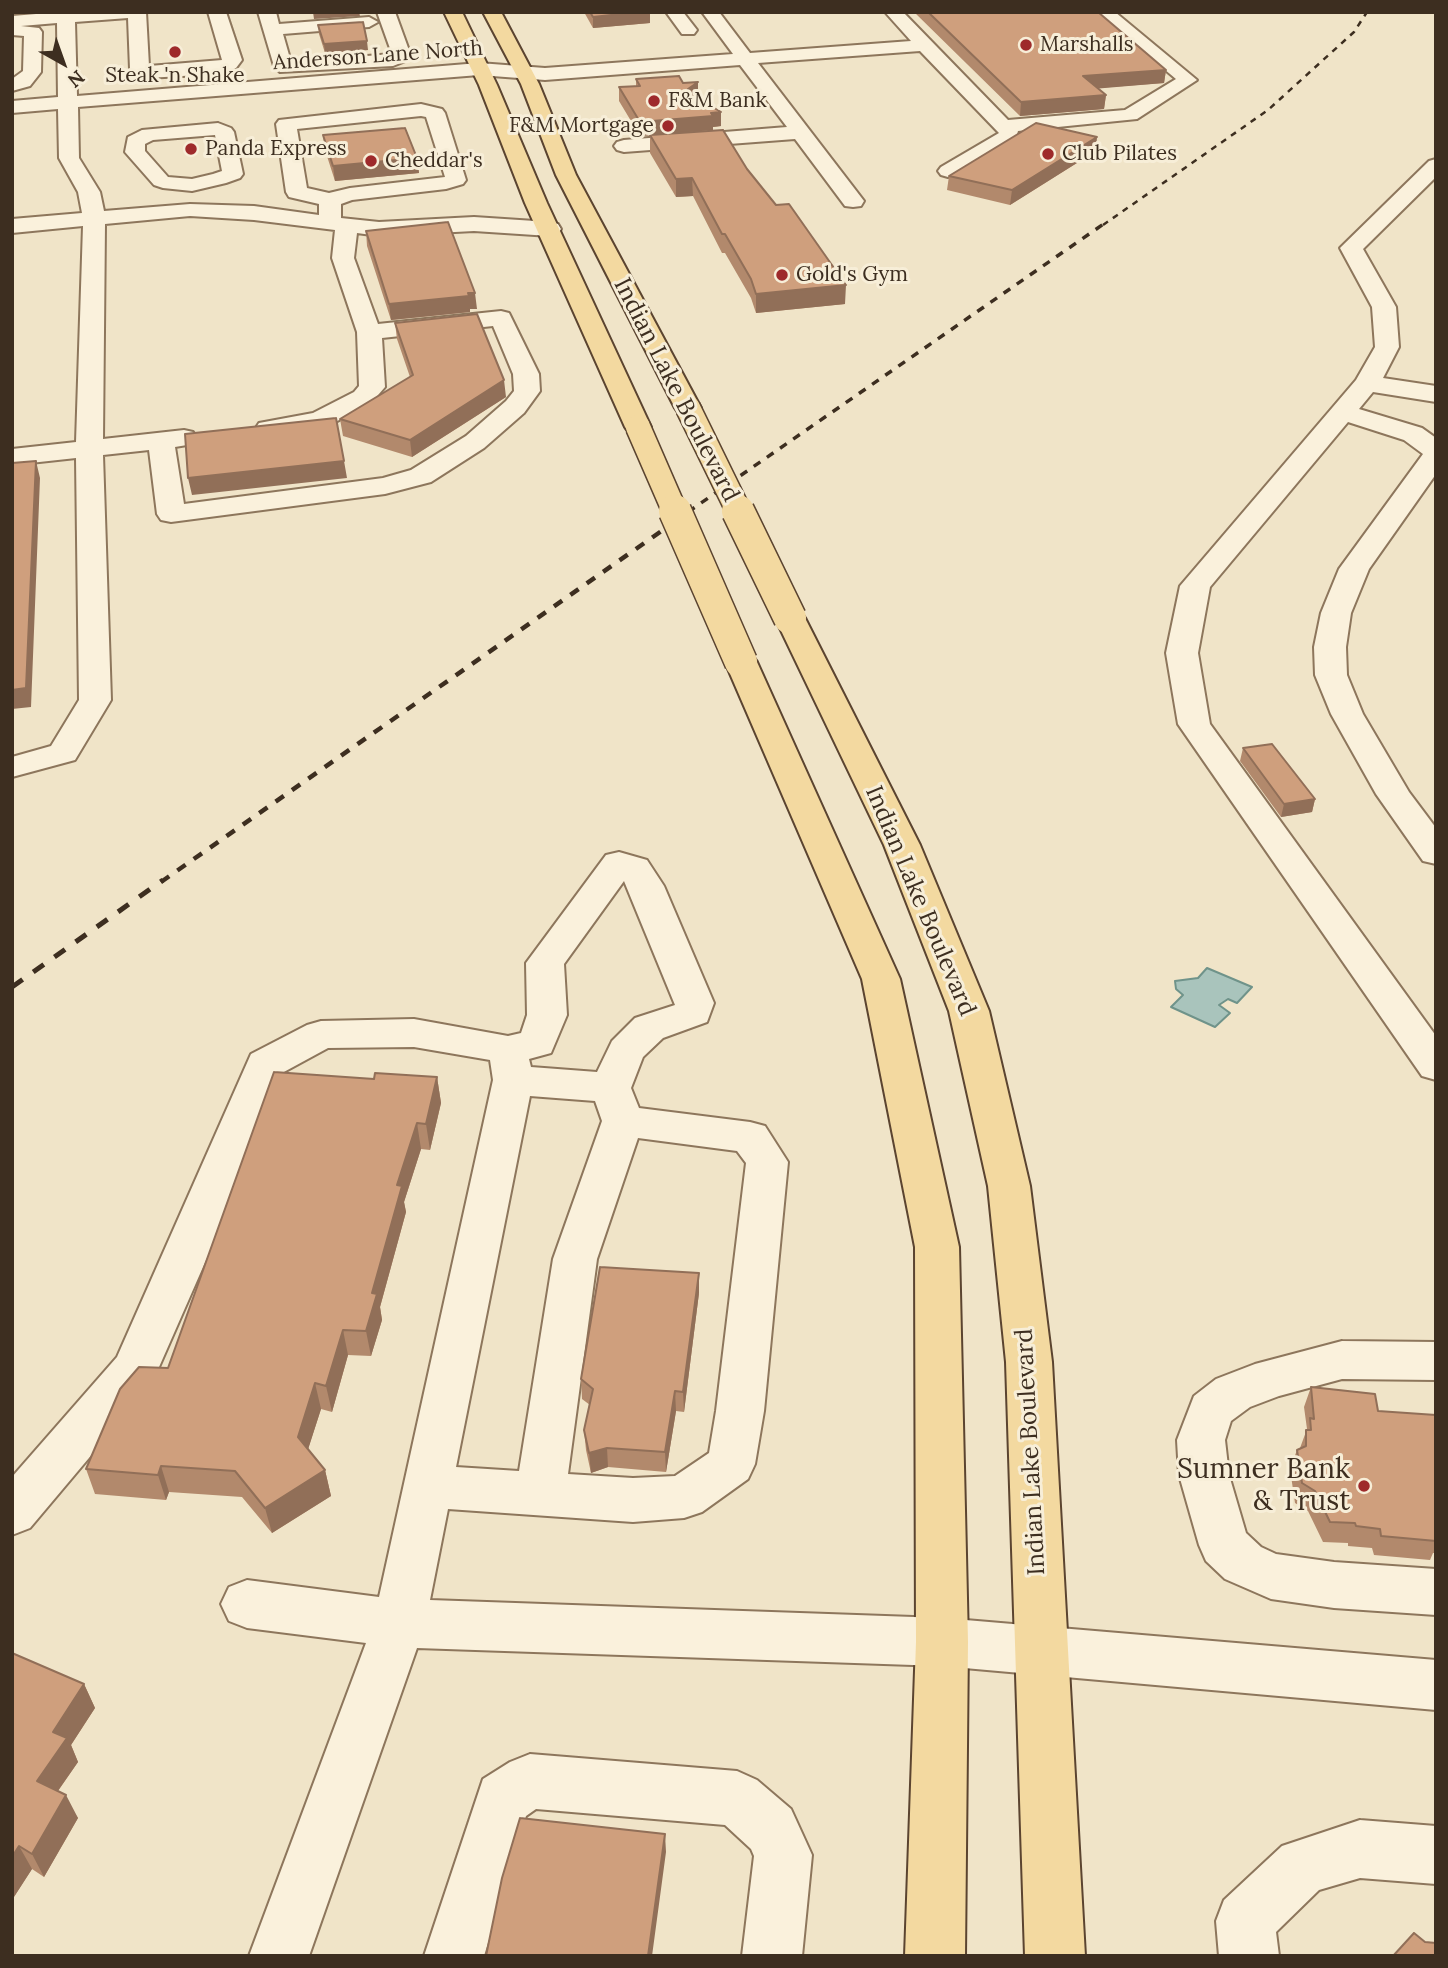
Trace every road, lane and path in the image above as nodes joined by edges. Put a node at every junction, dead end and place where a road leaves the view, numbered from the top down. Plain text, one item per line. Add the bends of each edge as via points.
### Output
1 (136, 12) edge
2 (217, 12) edge
3 (320, 12) edge
4 (453, 12) edge
5 (492, 12) edge
6 (674, 12) edge
7 (710, 12) edge
8 (893, 12) edge
9 (1104, 12) edge
10 (66, 17) junction
11 (387, 17) edge
12 (269, 19) edge
13 (12, 21) edge
14 (12, 30) edge
15 (688, 30) dead end
16 (925, 45) junction
17 (744, 59) junction
18 (32, 69) junction
19 (12, 71) edge
20 (525, 74) junction
21 (483, 77) junction
22 (12, 85) edge
23 (12, 107) edge
24 (68, 111) junction
25 (12, 124) edge
26 (1006, 126) junction
27 (802, 132) junction
28 (624, 146) dead end
29 (1436, 164) edge
30 (948, 171) dead end
31 (192, 185) junction
32 (330, 200) junction
33 (853, 201) dead end
34 (536, 203) junction
35 (191, 210) junction
36 (94, 216) junction
37 (474, 223) junction
38 (339, 225) junction
39 (12, 226) edge
40 (550, 229) junction
41 (369, 332) junction
42 (1367, 383) junction
43 (1436, 394) edge
44 (1342, 412) junction
45 (243, 432) edge
46 (202, 436) edge
47 (161, 441) junction
48 (89, 449) junction
49 (1436, 453) edge
50 (12, 457) edge
51 (12, 767) edge
52 (1436, 853) edge
53 (510, 1065) junction
54 (1436, 1066) edge
55 (617, 1105) junction
56 (1436, 1361) edge
57 (428, 1486) junction
58 (540, 1494) junction
59 (12, 1513) edge
60 (1436, 1592) edge
61 (247, 1604) dead end
62 (399, 1623) junction
63 (942, 1642) junction
64 (1040, 1650) junction
65 (1436, 1685) edge
66 (1436, 1855) edge
67 (279, 1956) edge
68 (454, 1956) edge
69 (772, 1956) edge
70 (935, 1956) edge
71 (1055, 1956) edge
72 (1249, 1956) edge

1 - 2 street via 139,69 147,72 229,64 233,60
1 - 10 street
3 - 12 street
4 - 21 main road, Indian Lake Boulevard
5 - 20 main road, Indian Lake Boulevard
6 - 15 street
7 - 17 street
8 - 16 street
9 - 26 street via 1188,80 1130,115
10 - 13 street
10 - 24 street
11 - 12 street
11 - 12 street via 402,56 287,68
14 - 18 street via 33,32
16 - 17 street, Anderson Lane North
16 - 26 street
17 - 20 street, Anderson Lane North
17 - 27 street
18 - 19 street
18 - 22 street via 23,82
20 - 21 street, Anderson Lane North
20 - 64 main road, Indian Lake Boulevard, bridge via 566,175 688,408 902,845 969,1011 1009,1186 1027,1348
21 - 24 street, Anderson Lane North
21 - 34 main road, Indian Lake Boulevard
23 - 24 street, Anderson Lane North
24 - 25 street, Anderson Lane North
24 - 36 street via 69,158 89,192
26 - 30 street via 1008,137
27 - 28 street
27 - 33 street
29 - 42 street via 1350,248 1384,307 1387,348
31 - 31 street via 233,174 224,132 149,134 135,141 135,152 161,181
31 - 35 street
32 - 32 street via 456,180 435,113 421,110 286,124 297,192
32 - 38 street
34 - 37 street
34 - 40 main road, Indian Lake Boulevard
35 - 36 street
35 - 38 street
36 - 39 street
36 - 48 street
37 - 38 street via 379,229
37 - 40 street
38 - 41 street via 343,258
40 - 63 main road, Indian Lake Boulevard, bridge via 881,979 937,1247
41 - 45 street via 372,387 363,397 321,419
41 - 47 street via 501,318 526,374 527,391 475,442 421,476 385,486 171,514
42 - 43 street
42 - 44 street
44 - 49 street via 1413,434
44 - 54 street via 1195,586 1182,653 1195,724
46 - 47 street
47 - 48 street
48 - 50 street
48 - 51 street via 95,700 63,753
49 - 52 street via 1354,569 1336,613 1330,648 1331,675 1348,714 1394,794
53 - 55 street
53 - 55 street via 537,1043 547,1015 545,963 619,863 634,868 646,886 695,1003 693,1013 649,1028 626,1051
53 - 57 street
53 - 59 street via 414,1033 321,1035 265,1063 135,1369
55 - 58 street via 575,1259
55 - 58 street via 750,1138 767,1162 731,1464 684,1497 633,1500
56 - 60 street via 1342,1360 1272,1378 1233,1393 1211,1410 1200,1440 1204,1475 1224,1545 1243,1563 1271,1576 1334,1586
57 - 58 street
57 - 62 street
61 - 62 street
62 - 63 street
62 - 67 street
63 - 64 street
63 - 70 main road, Indian Lake Boulevard
64 - 65 street
64 - 71 main road, Indian Lake Boulevard
66 - 72 street via 1360,1849 1302,1866 1245,1921
68 - 69 street via 503,1798 530,1781 737,1799 771,1829 783,1855

